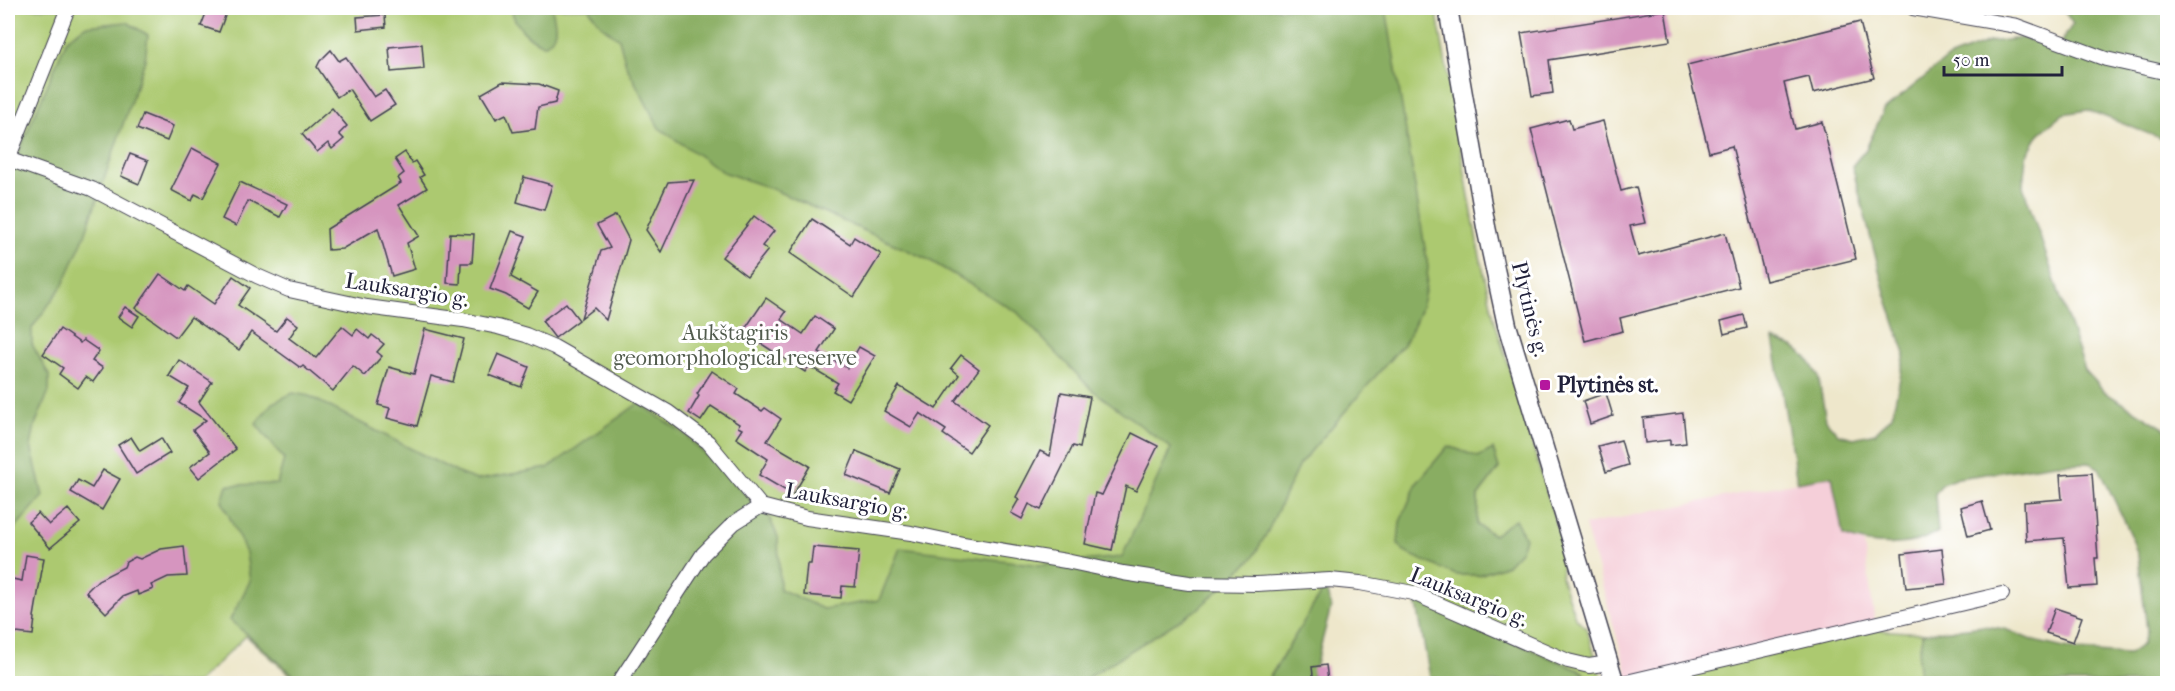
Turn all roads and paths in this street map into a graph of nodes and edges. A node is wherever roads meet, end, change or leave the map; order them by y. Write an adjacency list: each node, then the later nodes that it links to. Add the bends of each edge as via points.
1 (68, 8): 5 (street, Lauksargio g.)
2 (1449, 8): 8 (main road, Plytinės g., via 1486,227 1507,325)
3 (1913, 8): 4 (street, via 2017,26 2106,59)
4 (2168, 73)
5 (8, 159): 6 (street, Lauksargio g., via 92,189 289,290 367,307 498,327 554,347 668,412 708,442)
6 (761, 506): 8 (street, Lauksargio g., via 807,518 1189,583 1330,580 1370,585 1413,593 1568,661 1589,666); 9 (street, via 734,524 704,554)
7 (2002, 594): 10 (street)
8 (1609, 663): 10 (main road, Plytinės g.)
9 (618, 684)
10 (1616, 684)

